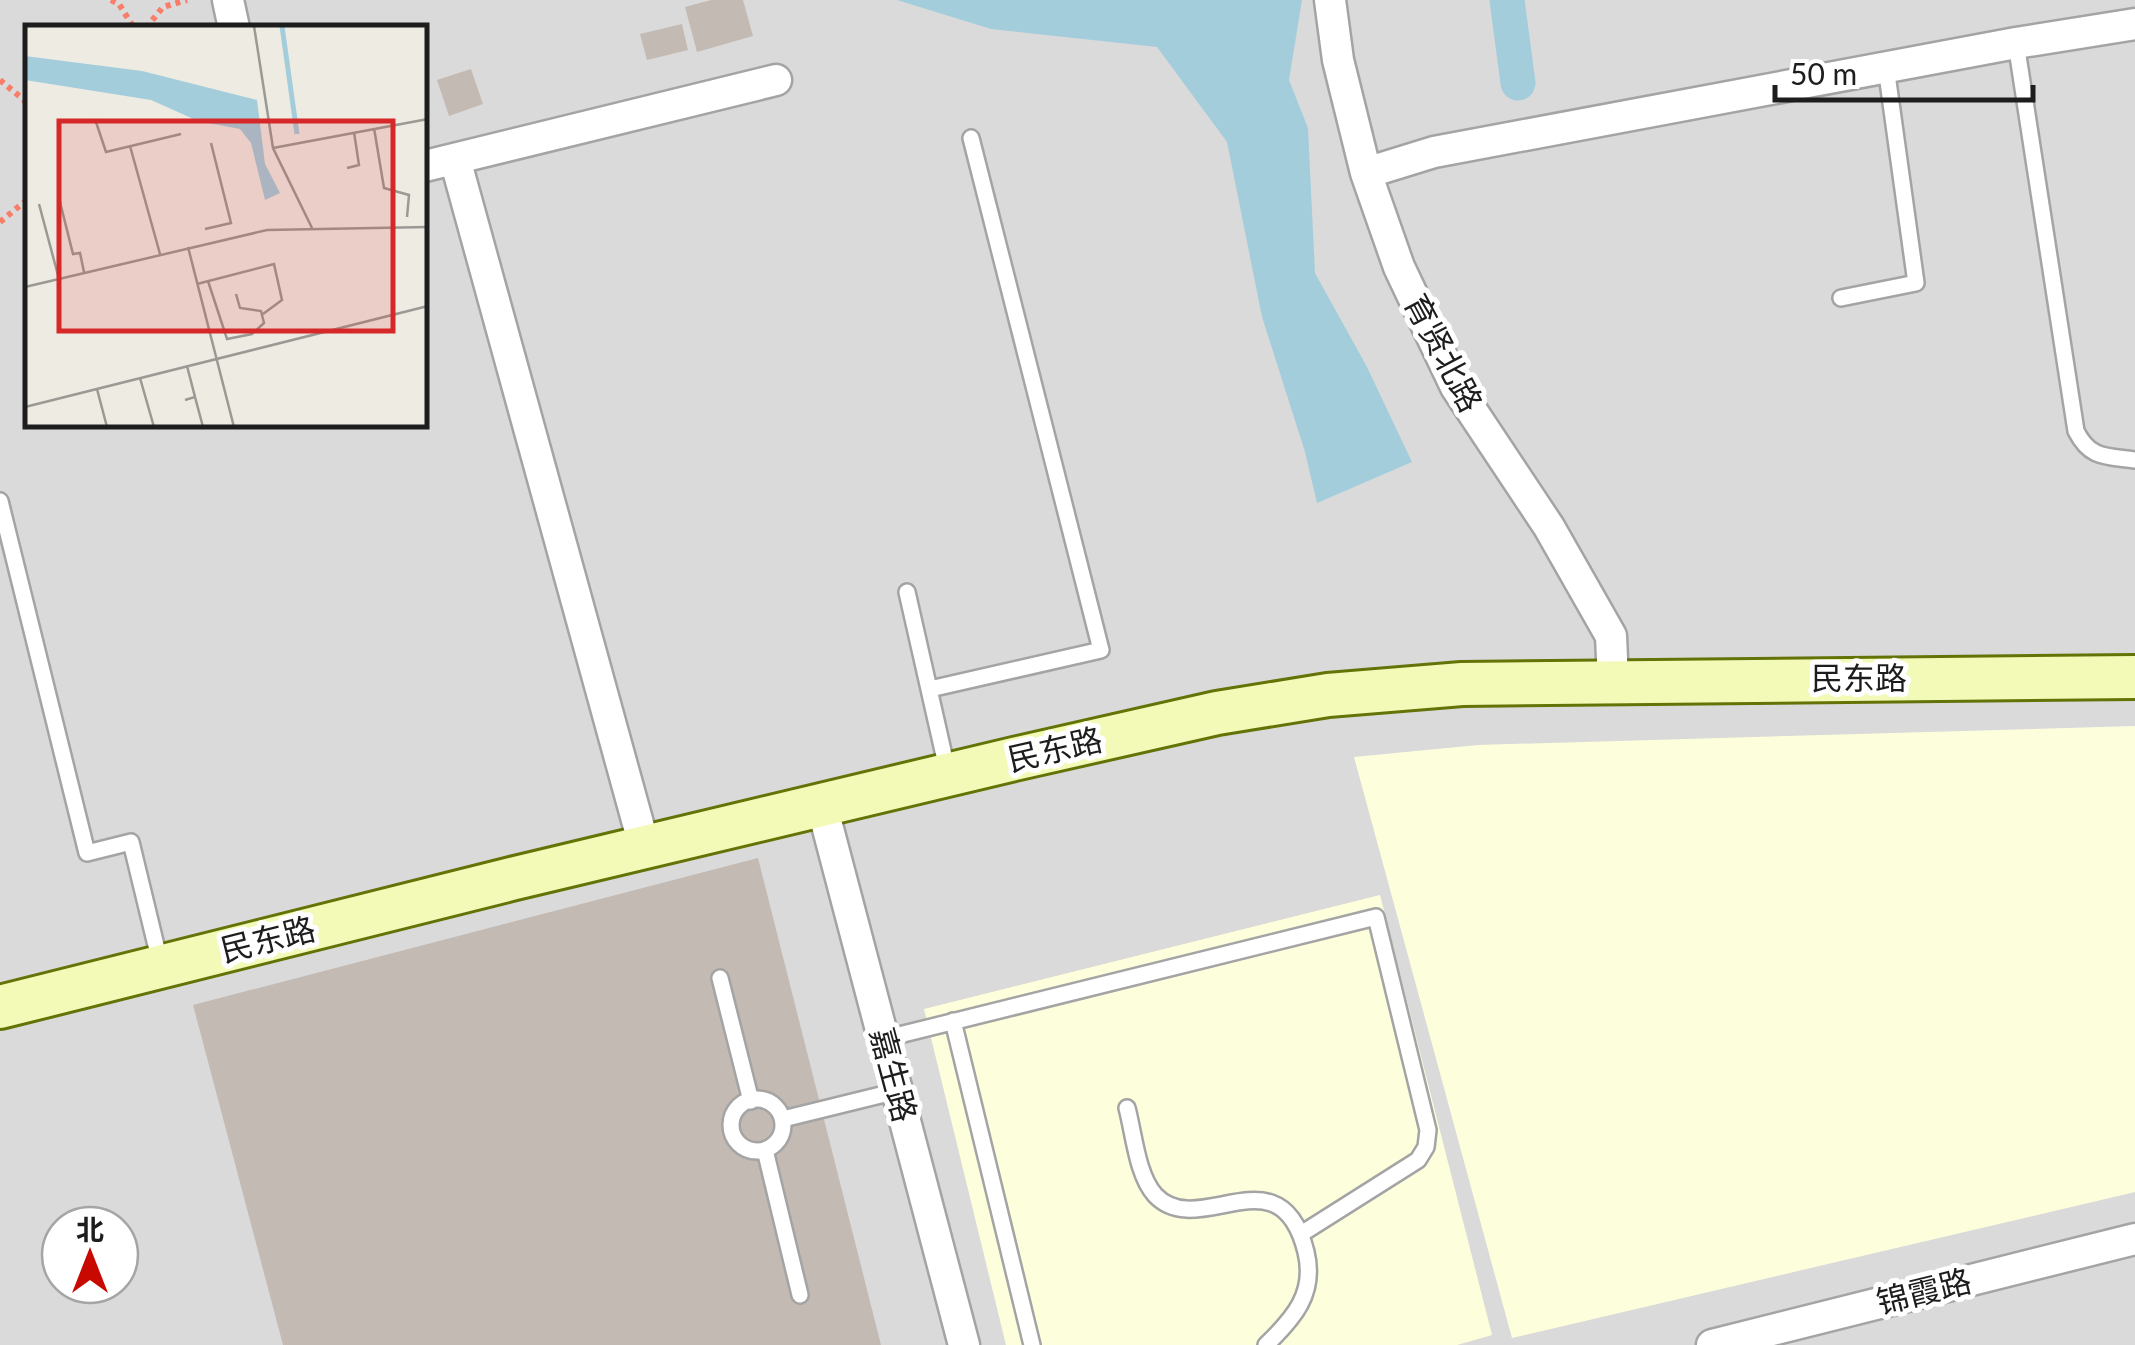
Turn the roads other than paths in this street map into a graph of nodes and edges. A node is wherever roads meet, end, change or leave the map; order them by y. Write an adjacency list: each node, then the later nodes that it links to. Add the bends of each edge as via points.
1 (228, 0): 4 (street)
2 (1330, 0): 10 (street, 育贤北路)
3 (2135, 24): 5 (street)
4 (233, 25)
5 (2016, 43): 6 (street); 12 (lane, via 2076,431 2084,447 2100,455)
6 (1886, 67): 10 (street, via 1434,152); 11 (lane, via 1916,284)
7 (776, 80): 9 (street)
8 (971, 138): 17 (lane, via 1101,650)
9 (440, 163): 20 (street)
10 (1366, 173): 16 (street, 育贤北路, via 1399,268 1456,387 1549,527 1610,636)
11 (1841, 298)
12 (2135, 460)
13 (0, 501): 21 (lane, via 86,853 131,842)
14 (907, 592): 17 (lane)
15 (2135, 677): 16 (street, 民东路)
16 (1614, 681): 18 (street, 民东路, via 1328,695)
17 (930, 690): 18 (lane)
18 (948, 774): 19 (street, 民东路)
19 (822, 806): 20 (street, 民东路); 25 (street, 嘉生路)
20 (645, 849): 21 (street, 民东路)
21 (160, 966): 23 (street, 民东路)
22 (720, 978): 27 (lane)
23 (0, 1006)
24 (954, 1021): 25 (lane); 31 (lane, via 1376,917 1428,1130 1426,1147 1418,1160); 35 (lane)
25 (883, 1039): 26 (street, 嘉生路)
26 (897, 1091): 29 (lane); 34 (street, 嘉生路)
27 (751, 1100): 29 (lane, via 770,1103); 30 (lane, via 735,1110 731,1128 739,1144)
28 (1127, 1108): 31 (lane, via 1156,1196 1177,1210 1248,1198 1270,1203 1292,1216)
29 (783, 1120): 30 (lane, via 778,1140)
30 (765, 1150): 33 (lane)
31 (1301, 1234): 36 (lane, via 1307,1291 1296,1316)
32 (2135, 1239): 37 (street, 锦霞路)
33 (800, 1295)
34 (964, 1345)
35 (1032, 1345)
36 (1266, 1345)
37 (1712, 1345)

